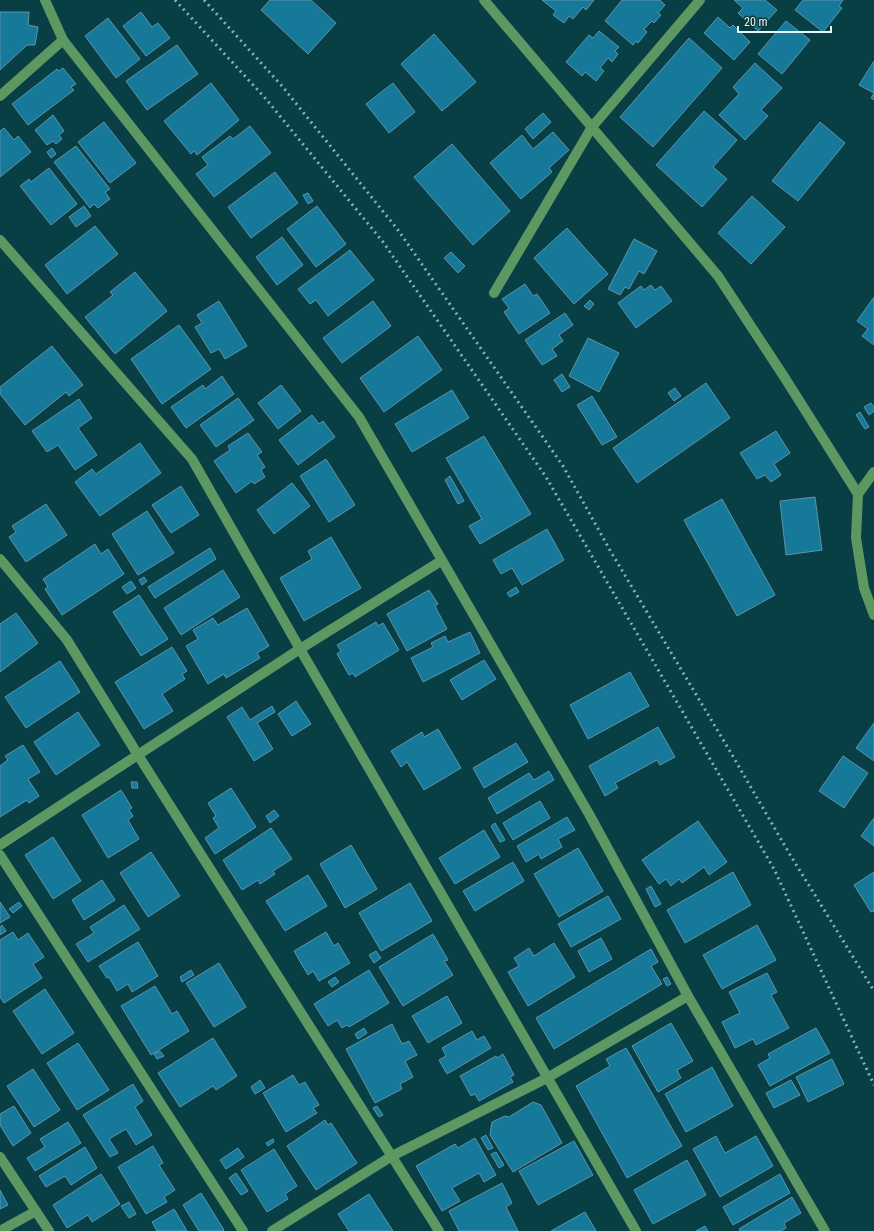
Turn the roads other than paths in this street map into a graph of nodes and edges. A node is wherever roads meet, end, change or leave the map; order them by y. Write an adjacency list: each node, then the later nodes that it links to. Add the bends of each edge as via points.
1 (45, 0): 4 (street)
2 (484, 0): 6 (street)
3 (700, 0): 6 (street)
4 (63, 40): 5 (street); 12 (street, via 359,417)
5 (0, 96)
6 (592, 127): 8 (street); 10 (street, via 718,276)
7 (0, 240): 14 (street, via 192,459)
8 (494, 293)
9 (874, 472): 10 (street)
10 (858, 494): 13 (street, via 856,538 864,588)
11 (0, 559): 15 (street, via 67,640)
12 (441, 561): 14 (street); 18 (street, via 589,814)
13 (874, 615)
14 (300, 649): 15 (street); 19 (street)
15 (138, 755): 16 (street); 20 (street)
16 (0, 845)
17 (0, 855): 25 (street)
18 (688, 996): 19 (street); 29 (street)
19 (547, 1078): 20 (street); 28 (street)
20 (392, 1156): 26 (street); 27 (street)
21 (0, 1157): 22 (street)
22 (36, 1211): 23 (street); 24 (street)
23 (0, 1231)
24 (49, 1231)
25 (243, 1231)
26 (272, 1231)
27 (439, 1231)
28 (636, 1231)
29 (825, 1231)

